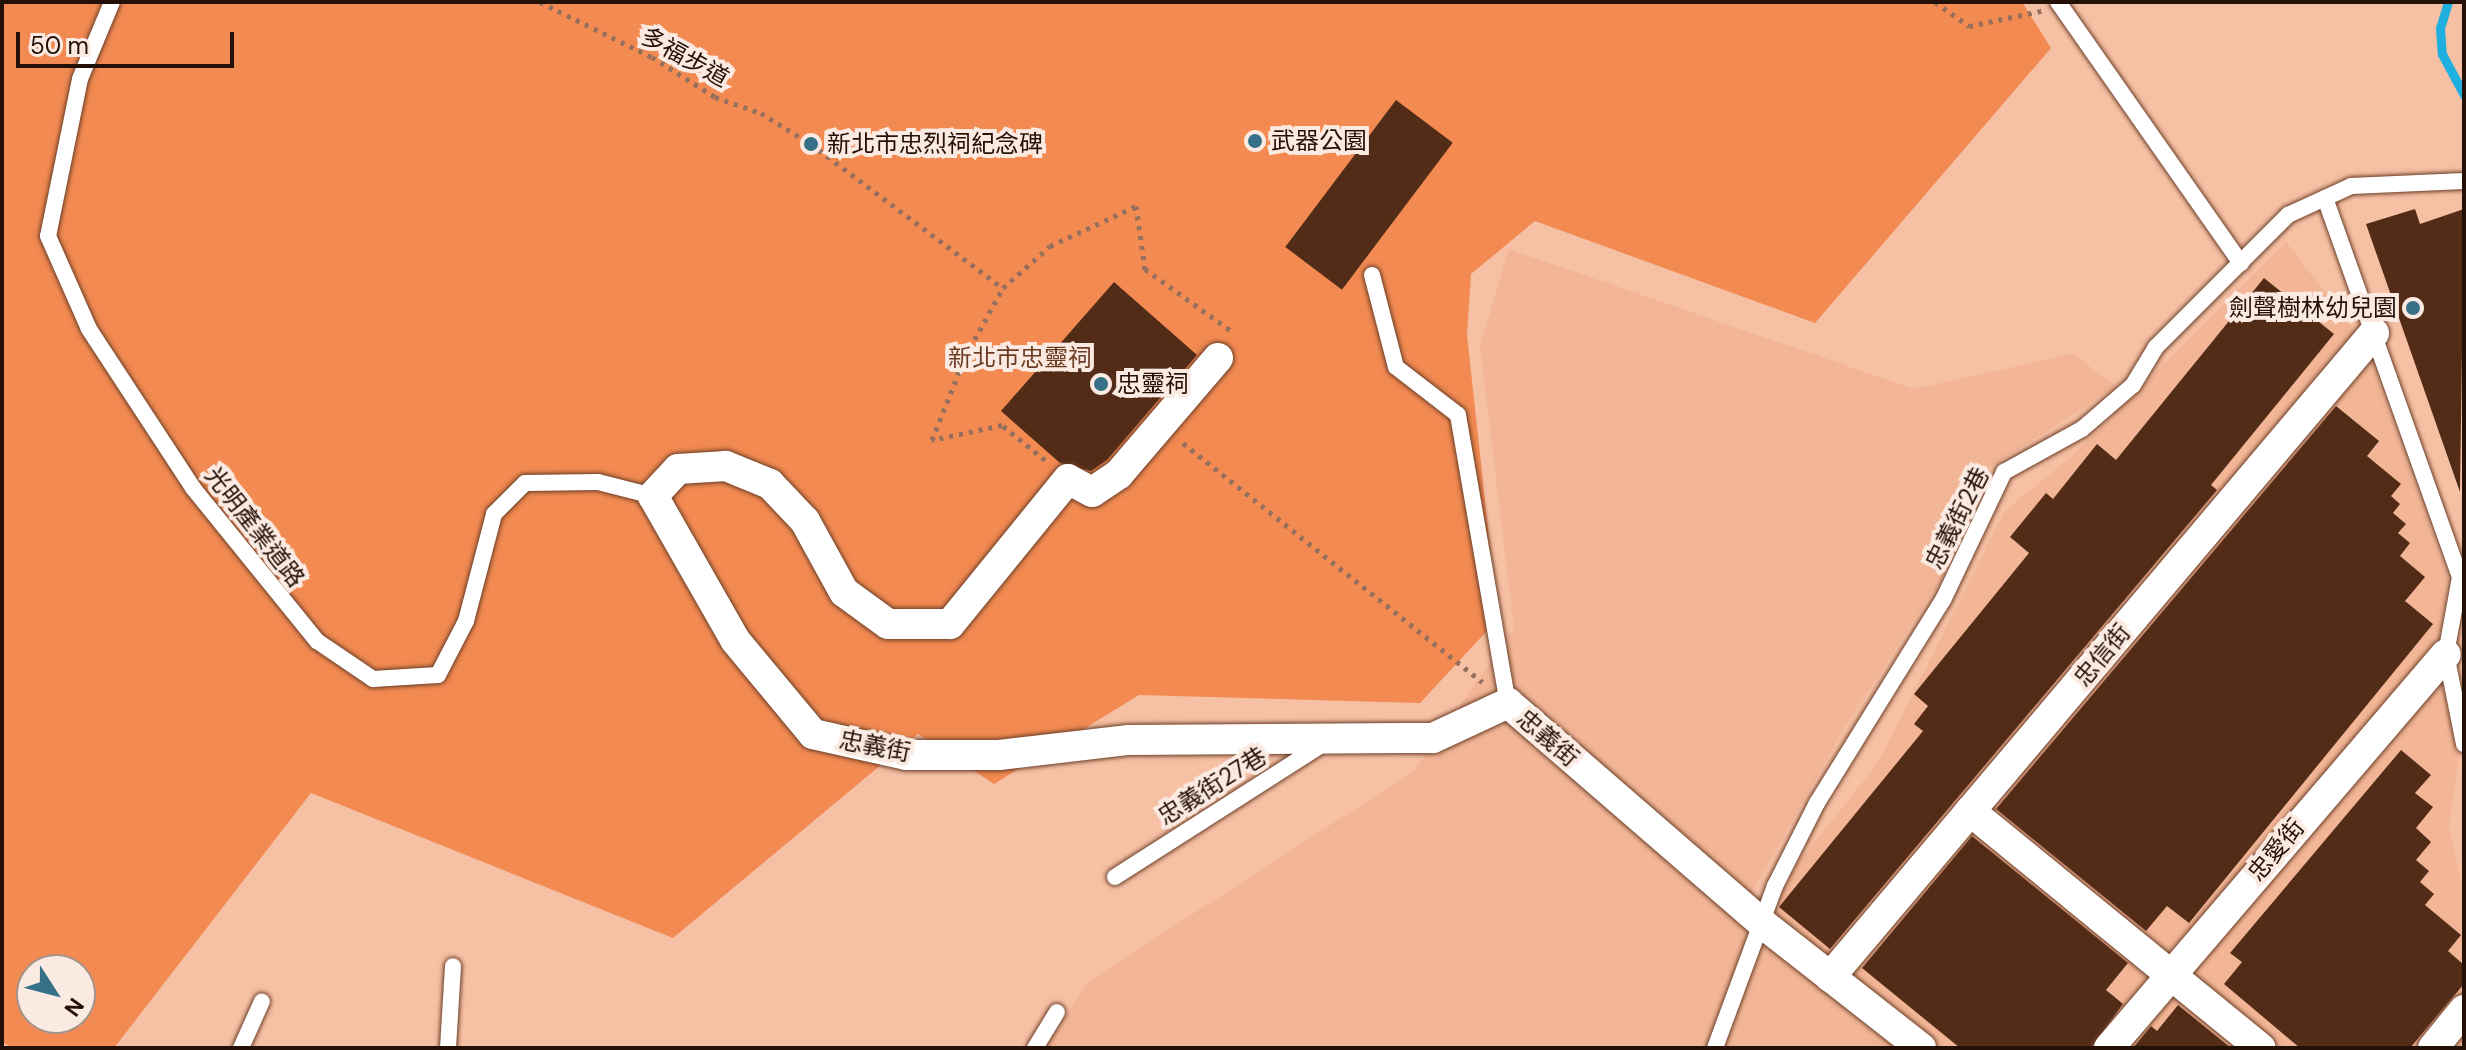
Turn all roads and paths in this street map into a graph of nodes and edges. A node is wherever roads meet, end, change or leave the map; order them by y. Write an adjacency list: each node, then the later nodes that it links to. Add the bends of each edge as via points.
1 (112, 2): 14 (lane, 光明產業道路, via 80,79 48,236 89,329 193,488 317,641 373,679 438,675 466,621 494,514 525,483 598,482)
2 (540, 2): 9 (path, 多福步道, via 652,57 715,97 761,113 811,144)
3 (1935, 2): 4 (path, via 1969,26)
4 (2060, 5): 7 (lane)
5 (2464, 181): 6 (lane, 忠義街2巷, via 2351,186)
6 (2325, 198): 7 (lane, 忠義街2巷, via 2288,215); 10 (lane)
7 (2241, 263): 22 (lane, 忠義街2巷, via 2156,347 2133,385 2082,429 2004,472 1914,652 1817,803 1775,886)
8 (1372, 275): 17 (lane, via 1396,367 1458,415)
9 (1003, 288): 11 (path, via 1050,246 1136,206 1145,269 1236,335); 13 (path, via 965,357 932,440 1002,425)
10 (2374, 333): 15 (lane); 20 (street, 忠信街)
11 (1218, 358): 12 (street)
12 (1161, 425): 13 (street, via 1119,474 1092,492); 17 (path)
13 (1068, 479): 14 (street, via 950,624 888,624 844,592 805,521 770,484 726,466 678,469)
14 (653, 496): 18 (street, 忠義街, via 735,640 813,734 906,755 999,755 1129,740)
15 (2462, 576): 16 (lane)
16 (2455, 657): 19 (lane); 24 (street, 忠愛街)
17 (1508, 703): 18 (street, 忠義街, via 1433,738); 22 (street, 忠義街)
18 (1336, 736): 21 (lane, 忠義街27巷)
19 (2464, 744)
20 (1970, 811): 24 (street); 25 (street, 忠信街)
21 (1115, 877)
22 (1763, 924): 25 (street, 忠義街); 32 (lane, 忠義街2巷)
23 (453, 966): 30 (lane)
24 (2171, 975): 34 (street, 忠愛街); 35 (street)
25 (1830, 977): 33 (street, 忠義街)
26 (262, 1001): 29 (lane)
27 (2464, 1010): 36 (street)
28 (1057, 1012): 31 (lane)
29 (241, 1048)
30 (448, 1048)
31 (1035, 1048)
32 (1715, 1048)
33 (1921, 1048)
34 (2109, 1048)
35 (2261, 1048)
36 (2433, 1048)

